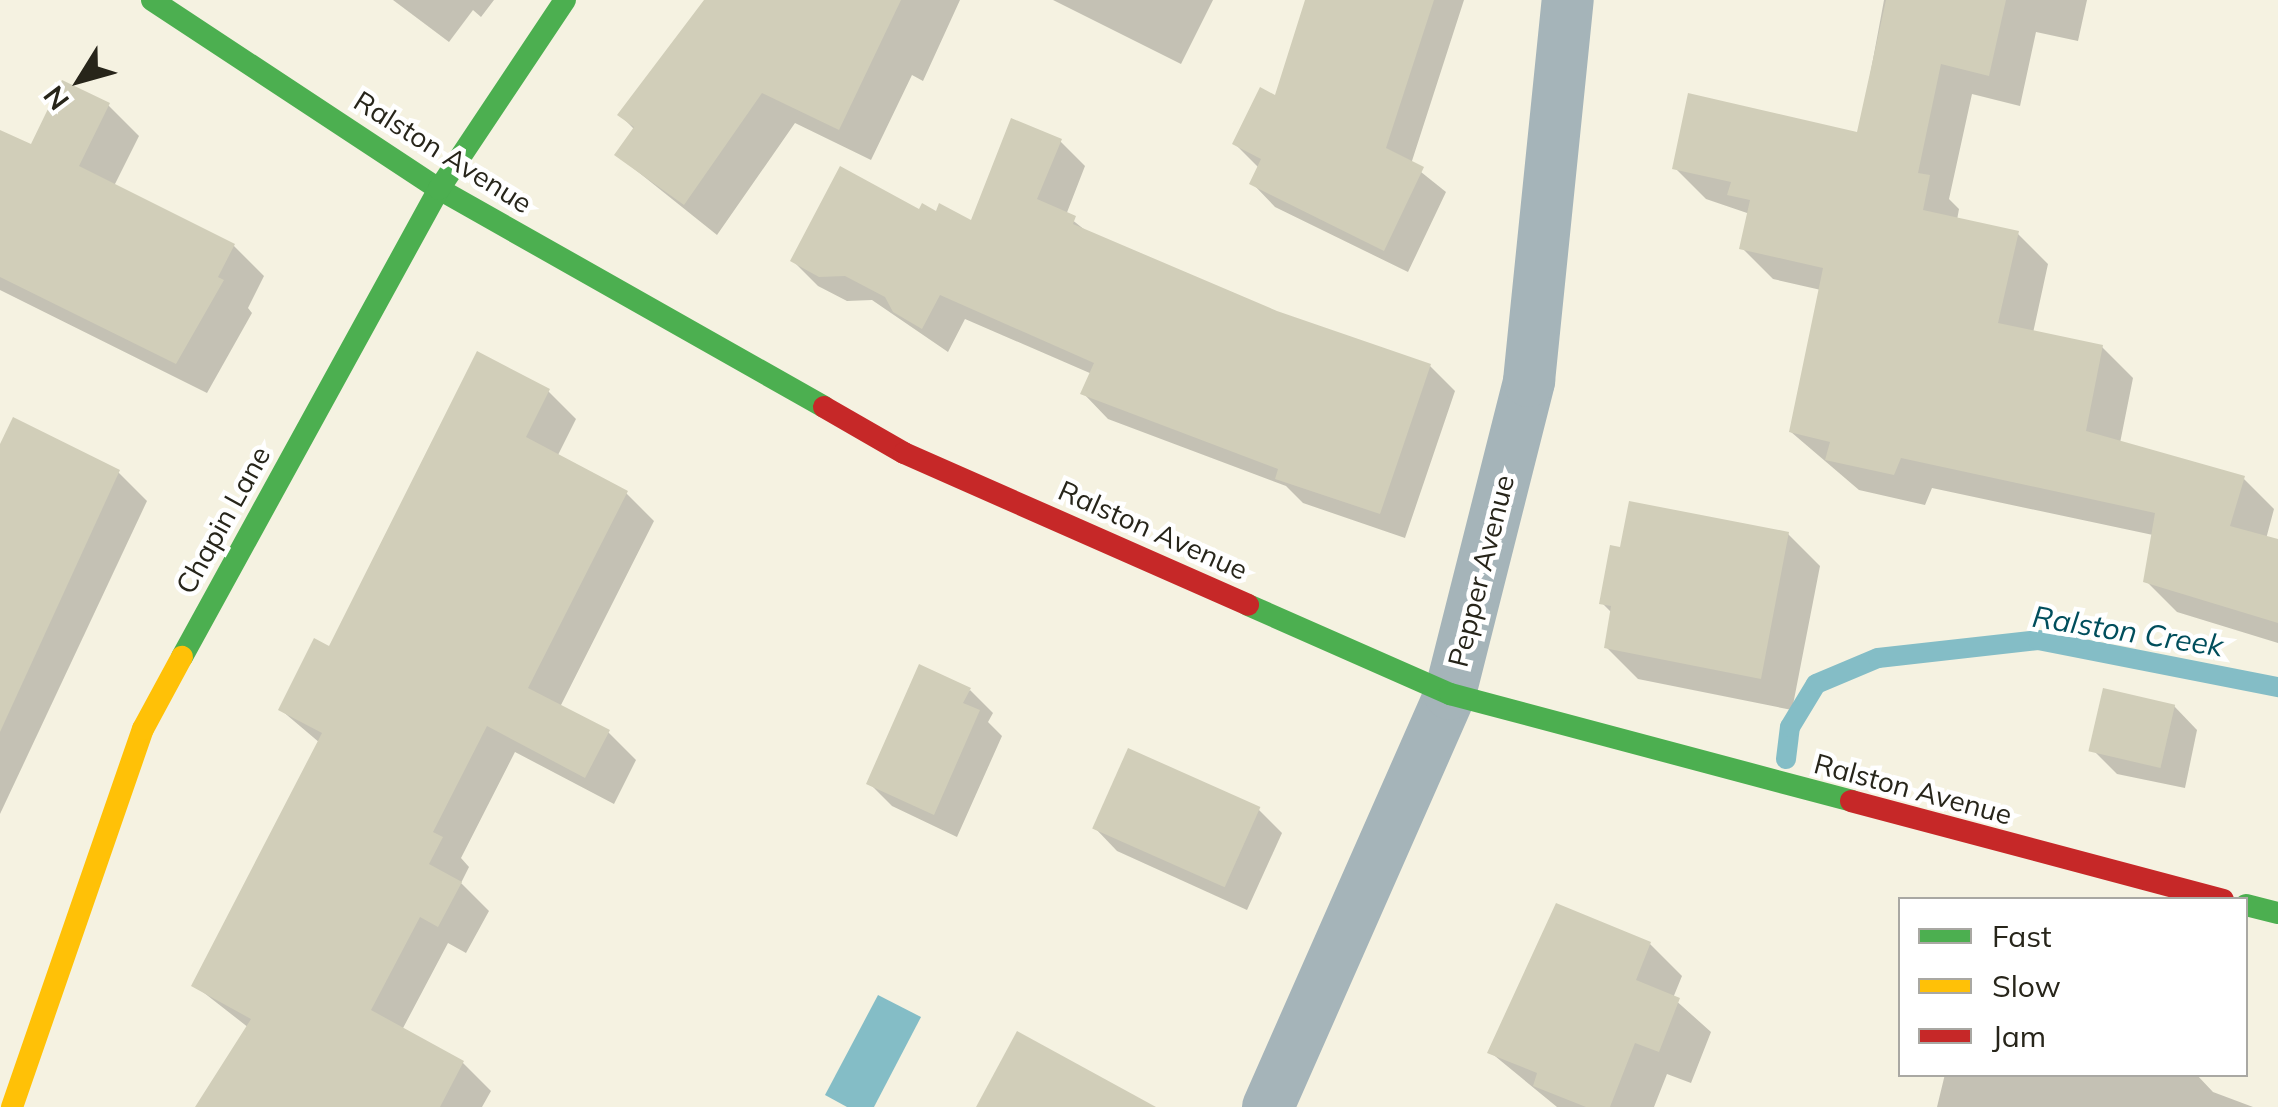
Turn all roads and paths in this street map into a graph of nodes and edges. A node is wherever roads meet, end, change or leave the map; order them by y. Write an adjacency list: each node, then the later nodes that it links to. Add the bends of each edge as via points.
1 (152, 0): 4 (street, Ralston Avenue)
2 (565, 0): 4 (street, Chapin Lane)
3 (1568, 0): 5 (street, Pepper Avenue, via 1529,380)
4 (438, 189): 5 (street, Ralston Avenue, via 904,453); 9 (street, Chapin Lane, via 142,730)
5 (1450, 694): 6 (street, Ralston Avenue); 10 (street, Pepper Avenue)
6 (2212, 897)
7 (2248, 906): 8 (street)
8 (2278, 914)
9 (12, 1107)
10 (1268, 1107)

